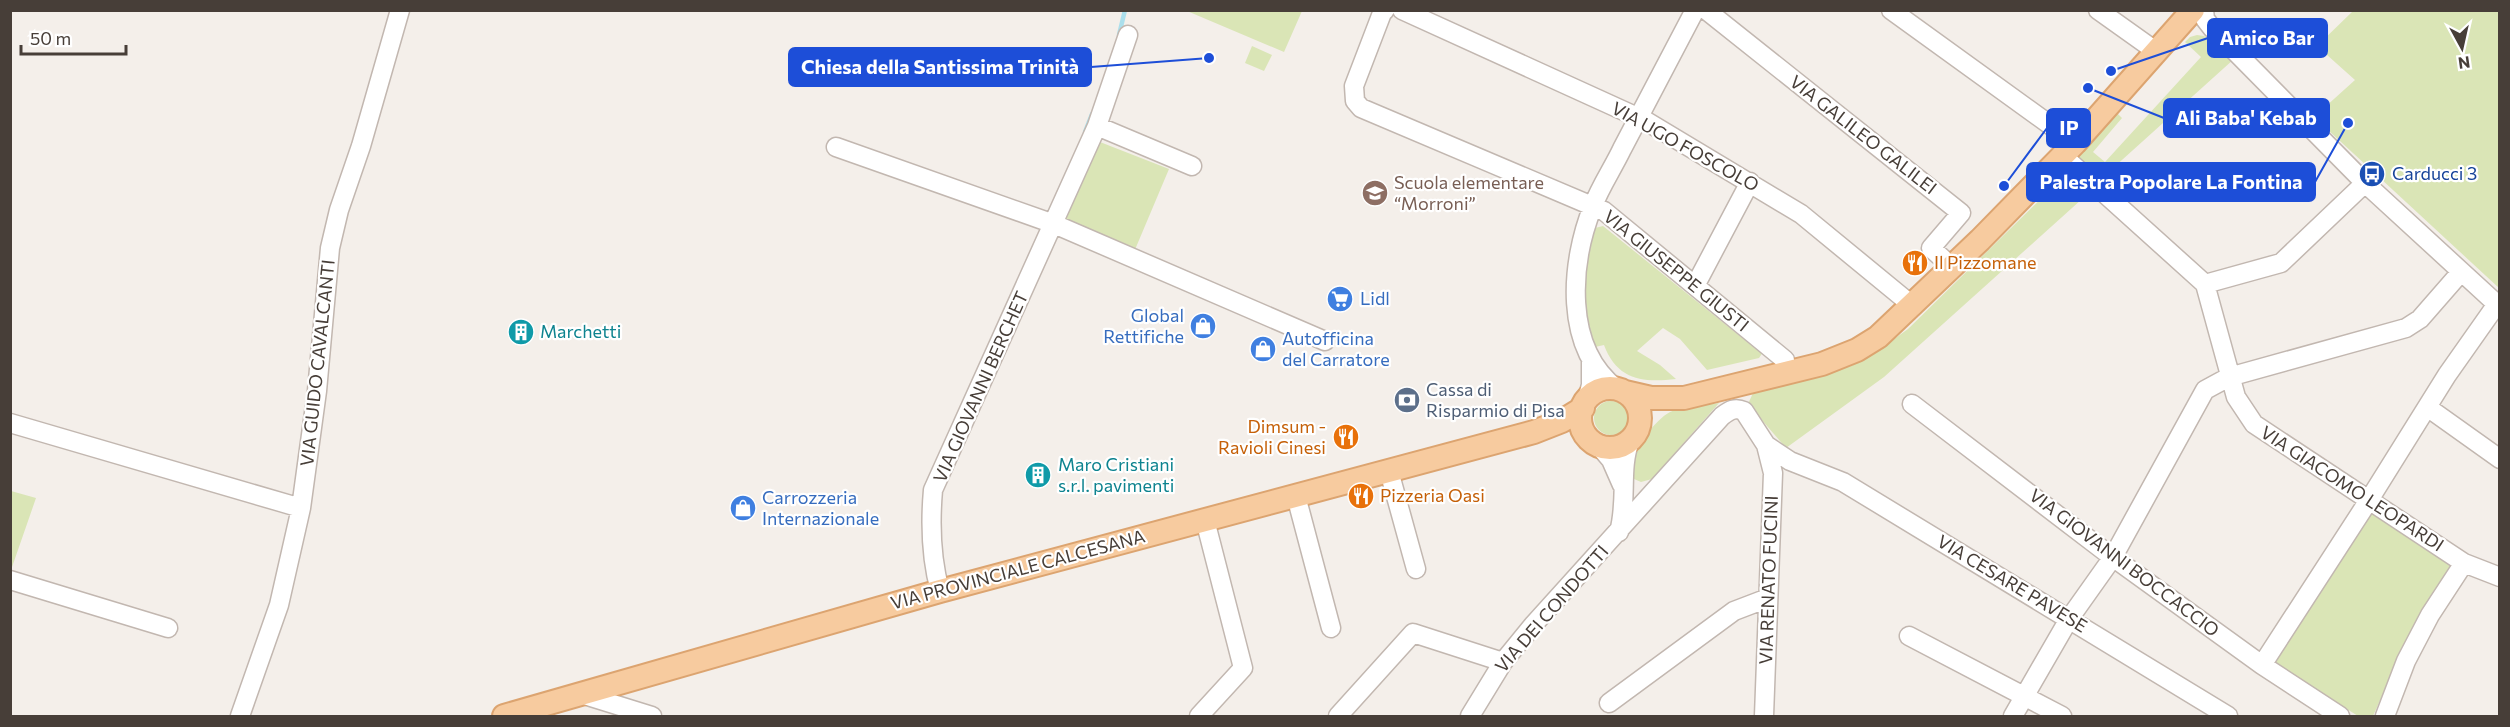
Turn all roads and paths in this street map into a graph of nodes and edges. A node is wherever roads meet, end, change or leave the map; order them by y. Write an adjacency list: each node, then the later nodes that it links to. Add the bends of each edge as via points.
1 (400, 10): 49 (street, VIA GUIDO CAVALCANTI, via 330,248)
2 (1385, 10): 19 (street, VIA GIUSEPPE GIUSTI, via 1354,86 1357,105)
3 (1402, 10): 12 (street, VIA UGO FOSCOLO)
4 (1695, 10): 12 (street)
5 (1706, 10): 21 (street, VIA GALILEO GALILEI, via 1961,213 1931,248)
6 (1891, 10): 15 (street)
7 (2098, 10): 11 (street)
8 (2193, 10): 11 (main road)
9 (2204, 10): 18 (street, via 2212,28)
10 (1128, 35): 13 (street, VIA GIOVANNI BERCHET)
11 (2157, 52): 15 (main road)
12 (1638, 117): 17 (street, VIA UGO FOSCOLO); 19 (street)
13 (1097, 126): 16 (street); 20 (street, VIA GIOVANNI BERCHET)
14 (836, 147): 20 (street)
15 (2069, 149): 21 (main road); 23 (street)
16 (1192, 166)
17 (1750, 182): 24 (street); 25 (street, VIA UGO FOSCOLO, via 1801,214)
18 (2365, 183): 22 (street); 23 (street, via 2281,263)
19 (1593, 206): 24 (street, VIA GIUSEPPE GIUSTI); 28 (street, via 1581,247 1576,292)
20 (1054, 224): 27 (street); 57 (street, VIA GIOVANNI BERCHET, via 933,490 933,559)
21 (1952, 267): 25 (main road)
22 (2461, 272): 26 (street); 30 (street, via 2420,319 2406,328)
23 (2205, 284): 30 (street, VIA GIACOMO LEOPARDI)
24 (1695, 286): 29 (street, VIA GIUSEPPE GIUSTI)
25 (1913, 306): 32 (main road, via 1878,337 1838,359)
26 (2498, 306): 35 (street)
27 (1326, 341)
28 (1591, 360): 31 (street, via 1606,381); 33 (street, via 1591,385)
29 (1785, 360)
30 (2229, 377): 48 (street, VIA GIACOMO LEOPARDI, via 2236,397 2254,424); 52 (street, via 2205,390)
31 (1621, 391): 32 (main road, via 1651,398); 33 (main road, via 1600,390); 38 (main road, via 1636,402 1639,410)
32 (1684, 398): 38 (main road, via 1655,412)
33 (1585, 404): 37 (main road, VIA PROVINCIALE CALCESANA, via 1562,421); 39 (main road, via 1581,422)
34 (1912, 404): 52 (street, VIA GIOVANNI BOCCACCIO)
35 (2427, 406): 41 (street); 48 (street)
36 (10, 423): 49 (street)
37 (1534, 432): 39 (main road, VIA PROVINCIALE CALCESANA, via 1569,429); 43 (main road, VIA PROVINCIALE CALCESANA)
38 (1635, 433): 39 (main road, via 1615,448); 45 (street, VIA DEI CONDOTTI, via 1625,460)
39 (1592, 440): 45 (street, via 1611,460)
40 (1766, 445): 42 (street, VIA CESARE PAVESE); 44 (street, VIA RENATO FUCINI); 46 (street, VIA DEI CONDOTTI, via 1738,409 1728,411)
41 (2499, 459)
42 (1790, 461): 44 (street); 59 (street, VIA CESARE PAVESE, via 1843,482)
43 (1389, 471): 47 (main road, VIA PROVINCIALE CALCESANA); 54 (street)
44 (1773, 473): 58 (street, VIA RENATO FUCINI)
45 (1625, 494): 46 (street); 51 (street, VIA DEI CONDOTTI)
46 (1654, 494): 51 (street, VIA DEI CONDOTTI)
47 (1296, 496): 50 (main road, VIA PROVINCIALE CALCESANA); 61 (street)
48 (2369, 500): 53 (street, VIA GIACOMO LEOPARDI); 64 (street)
49 (301, 508): 68 (street, VIA GUIDO CAVALCANTI, via 279,605)
50 (1205, 520): 57 (main road, VIA PROVINCIALE CALCESANA); 71 (street, via 1243,668)
51 (1618, 534): 63 (street, VIA DEI CONDOTTI)
52 (2113, 557): 59 (street); 64 (street, VIA GIOVANNI BOCCACCIO)
53 (2464, 563): 55 (street, VIA GIACOMO LEOPARDI); 79 (street, via 2406,661)
54 (1416, 568)
55 (2499, 578)
56 (10, 580): 60 (street)
57 (940, 591): 65 (main road, VIA PROVINCIALE CALCESANA)
58 (1768, 597): 67 (street, via 1734,611); 74 (street, VIA RENATO FUCINI)
59 (2069, 619): 66 (street); 77 (street, VIA CESARE PAVESE)
60 (168, 628)
61 (1331, 628)
62 (1909, 636): 66 (street)
63 (1503, 662): 72 (street, via 1413,633); 73 (street, VIA DEI CONDOTTI)
64 (2262, 665): 78 (street, VIA GIOVANNI BOCCACCIO)
65 (581, 694): 69 (main road, VIA PROVINCIALE CALCESANA); 70 (street)
66 (2024, 697): 75 (street); 76 (street)
67 (1610, 703)
68 (240, 717)
69 (504, 717)
70 (652, 717)
71 (1199, 717)
72 (1338, 717)
73 (1470, 717)
74 (1764, 717)
75 (2013, 717)
76 (2062, 717)
77 (2228, 717)
78 (2340, 717)
79 (2385, 717)

